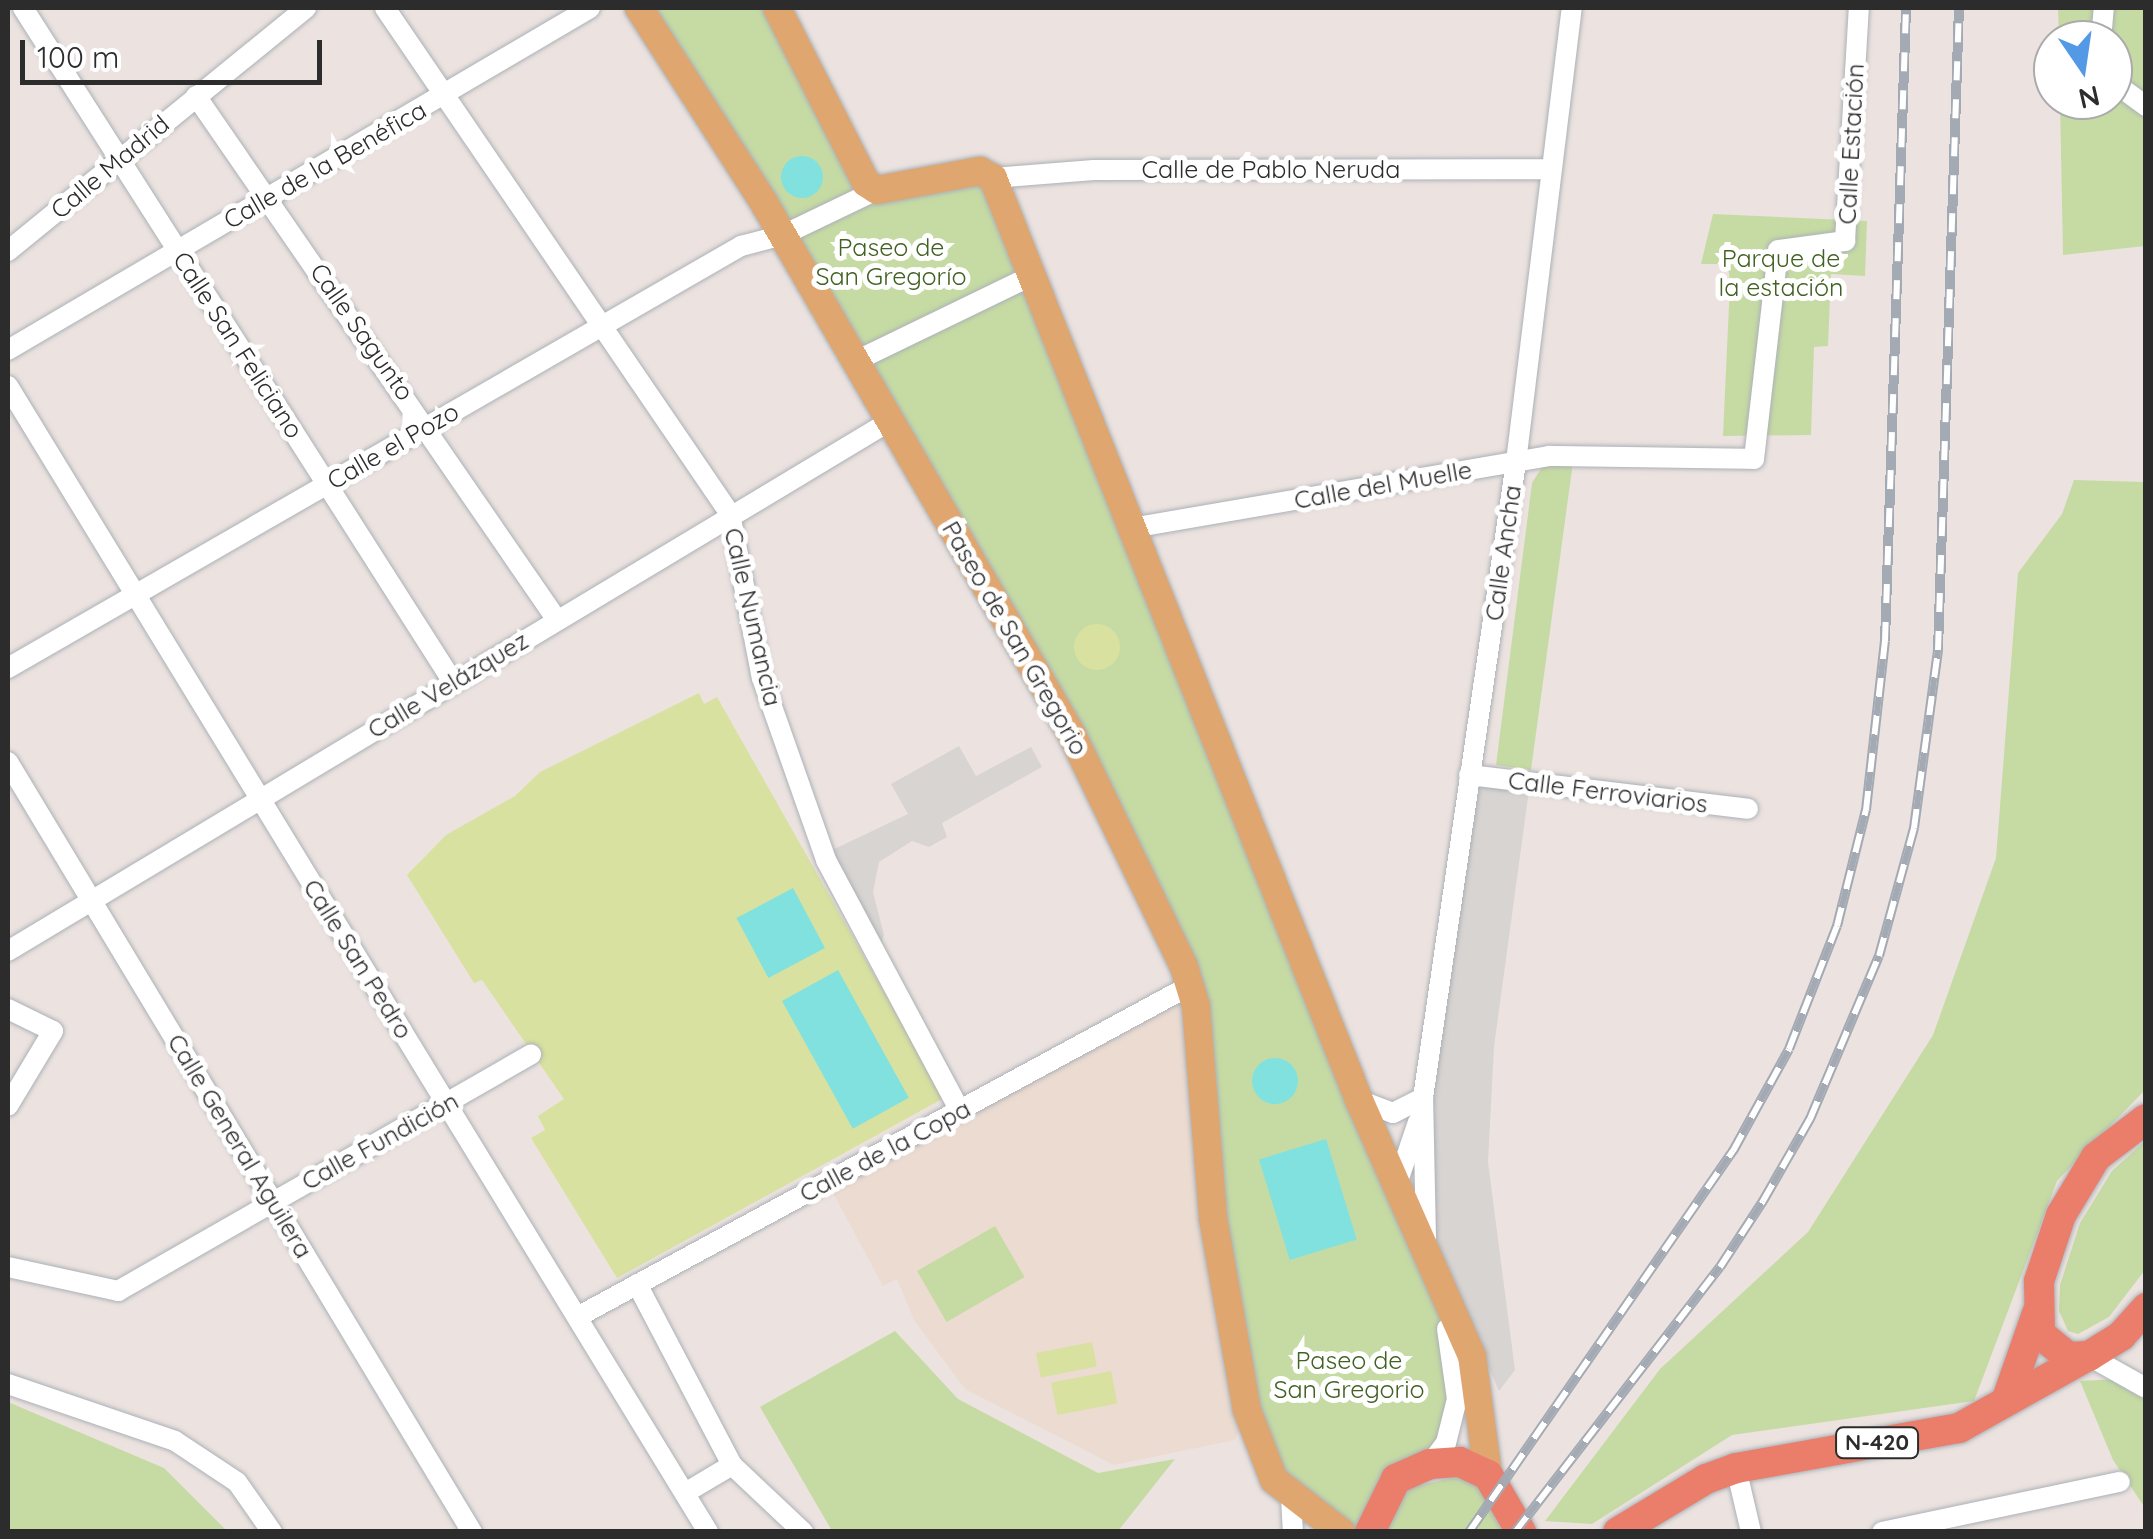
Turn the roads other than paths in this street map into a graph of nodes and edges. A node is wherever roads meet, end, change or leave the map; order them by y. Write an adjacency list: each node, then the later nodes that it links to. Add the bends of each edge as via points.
1 (23, 8): 11 (street, Calle San Feliciano)
2 (306, 8): 9 (street, Calle Madrid)
3 (385, 8): 10 (street, Calle Numancia)
4 (590, 8): 10 (street, Calle de la Benéfica)
5 (640, 8): 16 (main road, Paseo de San Gregorio)
6 (776, 8): 14 (main road)
7 (1572, 8): 12 (street, Calle Ancha)
8 (1858, 8): 26 (street, Calle Estación, via 1845,240 1778,250)
9 (196, 96): 11 (street, Calle Madrid); 15 (street, Calle Sagunto)
10 (446, 96): 15 (street, Calle de la Benéfica); 20 (street, Calle Numancia)
11 (120, 162): 17 (street, Calle Madrid); 18 (street, Calle San Feliciano)
12 (1549, 169): 13 (street, Calle de Pablo Neruda, via 1094,170); 27 (street, Calle Ancha)
13 (993, 178): 14 (main road, via 980,170); 19 (main road)
14 (864, 187): 16 (street)
15 (267, 198): 18 (street, Calle de la Benéfica); 25 (street, Calle Sagunto)
16 (786, 233): 20 (street, Calle el Pozo, via 741,246); 22 (main road, Paseo de San Gregorio)
17 (8, 251)
18 (178, 251): 21 (street, Calle de la Benéfica); 28 (street, Calle San Feliciano)
19 (1030, 276): 22 (street); 30 (main road)
20 (600, 329): 25 (street, Calle el Pozo); 29 (street, Calle Numancia)
21 (8, 350)
22 (856, 361): 24 (main road, Paseo de San Gregorio)
23 (8, 386): 31 (street, Calle San Pedro)
24 (890, 421): 29 (street, Calle Velázquez); 41 (main road, Paseo de San Gregorio, via 1072,735)
25 (428, 426): 28 (street, Calle el Pozo); 32 (street, Calle Sagunto)
26 (1754, 460): 27 (street, Calle del Muelle, via 1574,455)
27 (1516, 462): 30 (street, Calle del Muelle); 36 (street, Calle Ancha)
28 (327, 484): 31 (street, Calle el Pozo); 34 (street, Calle San Feliciano)
29 (730, 514): 32 (street, Calle Velázquez); 48 (street, Calle Numancia, via 762,678 826,860)
30 (1132, 528): 44 (main road)
31 (134, 595): 33 (street, Calle el Pozo); 37 (street, Calle San Pedro)
32 (557, 620): 34 (street, Calle Velázquez)
33 (8, 668)
34 (453, 682): 37 (street, Calle Velázquez)
35 (8, 762): 39 (street, Calle General Aguilera)
36 (1469, 775): 38 (street, Calle Ferroviarios); 46 (street, Calle Ancha)
37 (258, 798): 39 (street, Calle Velázquez); 45 (street, Calle San Pedro)
38 (1748, 809)
39 (90, 900): 40 (street, Calle Velázquez); 51 (street, Calle General Aguilera)
40 (8, 951)
41 (1191, 985): 48 (street, Calle de la Copa); 68 (main road, Paseo de San Gregorio, via 1212,1218 1242,1392 1267,1468)
42 (8, 1008): 47 (street, via 53,1032)
43 (531, 1054): 45 (street, Calle Fundición)
44 (1359, 1100): 46 (street, via 1392,1112); 50 (main road)
45 (448, 1103): 51 (street, Calle Fundición); 57 (street, Calle San Pedro)
46 (1422, 1105): 50 (street, Calle Ancha); 52 (street, Calle Ancha)
47 (8, 1106)
48 (960, 1111): 54 (street, Calle de la Copa)
49 (2142, 1116): 56 (highway, via 2096,1157 2061,1215)
50 (1395, 1188): 52 (main road); 62 (street, via 1456,1355 1453,1421)
51 (274, 1201): 53 (street, Calle Fundición, via 118,1291); 71 (street, Calle General Aguilera)
52 (1426, 1260): 65 (main road, via 1478,1373)
53 (8, 1267)
54 (637, 1284): 57 (street, Calle de la Copa); 63 (street)
55 (2146, 1308): 58 (highway, via 2121,1336)
56 (2037, 1312): 58 (highway, via 2050,1348); 61 (highway)
57 (579, 1316): 67 (street, Calle San Pedro)
58 (2086, 1357): 60 (street); 61 (highway, N-420)
59 (8, 1384): 70 (street, via 174,1441 237,1482)
60 (2146, 1388)
61 (2008, 1396): 64 (highway, N-420, via 1958,1428)
62 (1430, 1464): 65 (highway, via 1460,1462); 76 (highway, via 1396,1479)
63 (732, 1465): 67 (street); 73 (street)
64 (1736, 1468): 69 (highway, N-420); 78 (street)
65 (1488, 1476): 77 (highway)
66 (2120, 1482): 79 (street)
67 (685, 1493): 72 (street, Calle San Pedro)
68 (1290, 1496): 74 (street); 75 (main road, Paseo de San Gregorio)
69 (1618, 1531)
70 (272, 1532)
71 (472, 1532)
72 (708, 1532)
73 (803, 1532)
74 (1293, 1532)
75 (1341, 1532)
76 (1370, 1532)
77 (1521, 1532)
78 (1751, 1532)
79 (1882, 1532)

